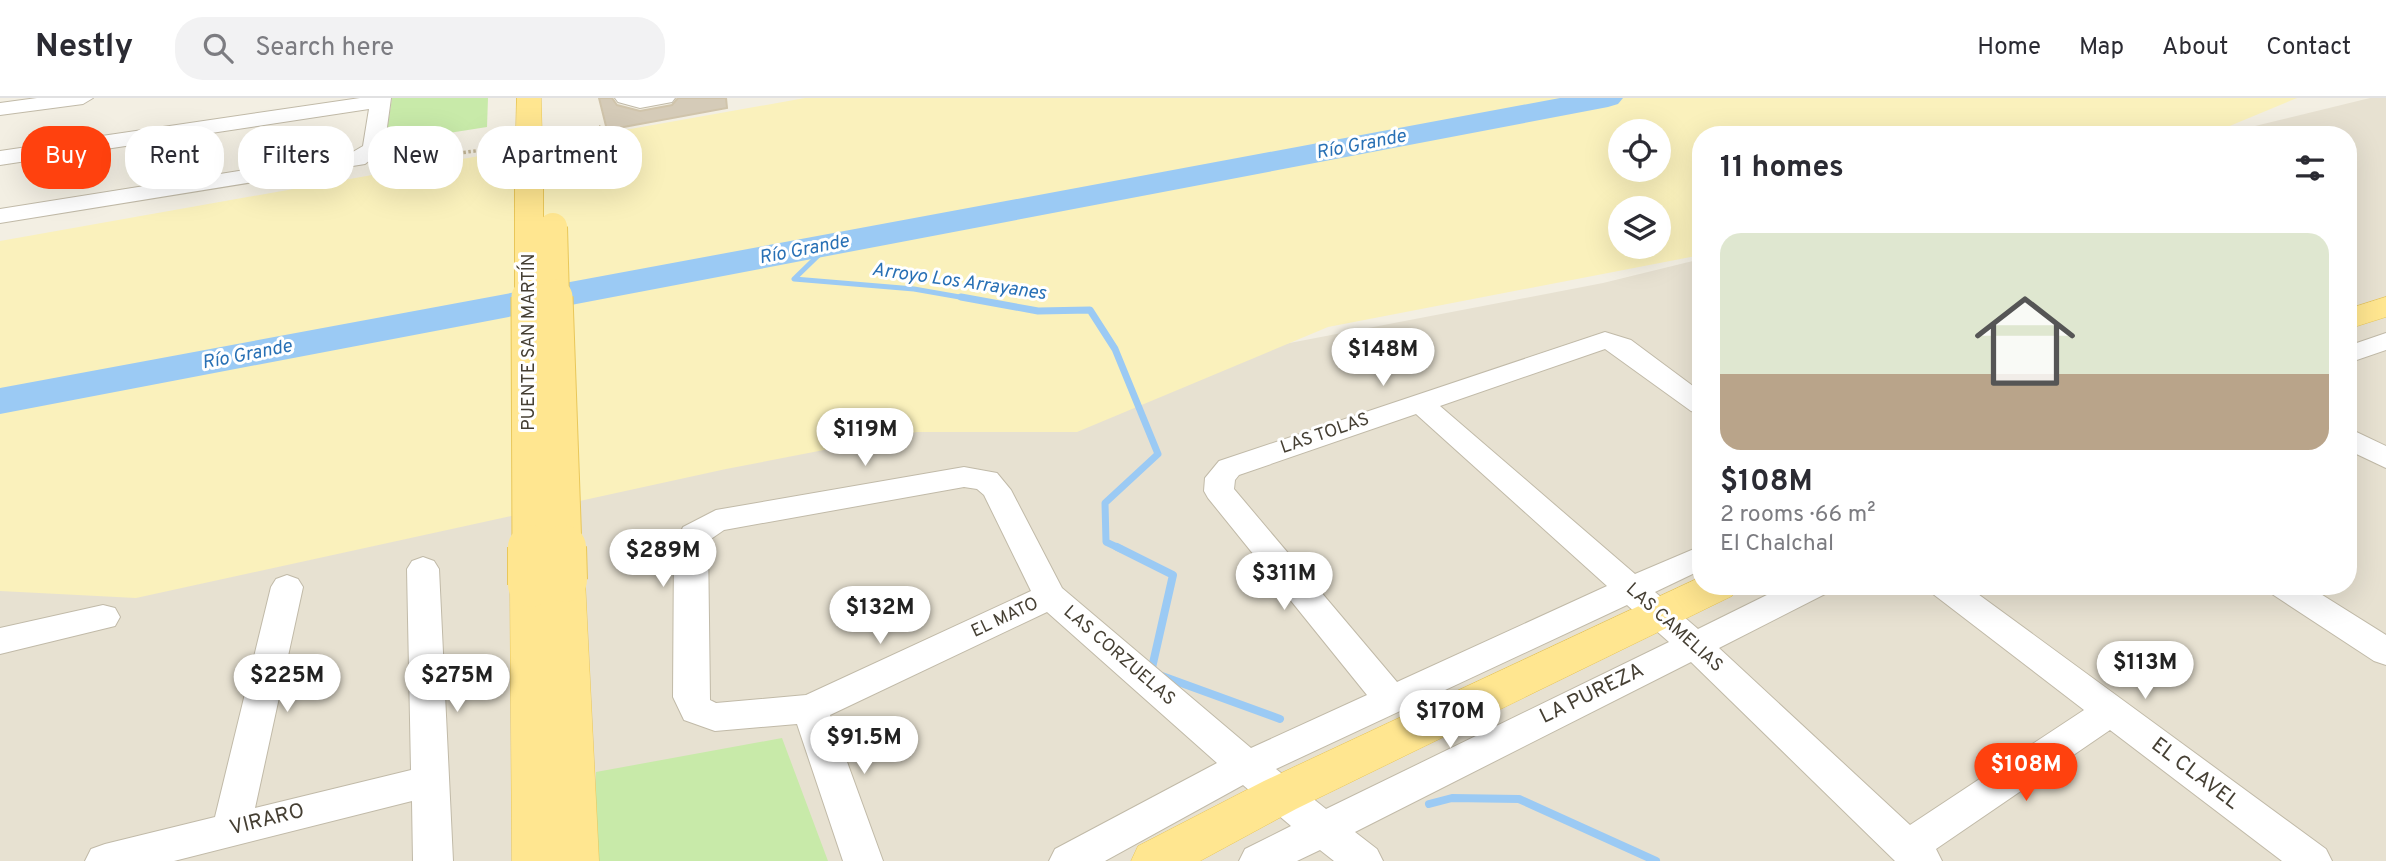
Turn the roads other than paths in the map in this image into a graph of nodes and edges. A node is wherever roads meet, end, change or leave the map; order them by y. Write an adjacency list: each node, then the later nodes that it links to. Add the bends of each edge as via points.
1 (83, 98): 7 (street)
2 (529, 98): 8 (main road, PUENTE SAN MARTÍN)
3 (548, 98): 9 (main road, PUENTE SAN MARTÍN)
4 (665, 98): 6 (street)
5 (381, 99): 10 (street); 12 (street, via 373,149 357,159)
6 (628, 100)
7 (0, 109)
8 (533, 126)
9 (539, 126)
10 (0, 158)
11 (536, 189): 24 (main road, PUENTE SAN MARTÍN, bridge)
12 (0, 216)
13 (2386, 306): 14 (main road)
14 (2357, 317)
15 (2357, 330): 16 (street)
16 (2386, 339): 17 (street)
17 (2357, 351)
18 (1692, 398): 19 (street, LAS TOLAS, via 1622,346 1605,340)
19 (1419, 402): 31 (street, LAS CAMELIAS); 37 (street, LAS TOLAS, via 1230,468 1220,478 1219,491)
20 (2357, 442): 21 (street)
21 (2386, 457)
22 (1692, 564): 31 (street)
23 (423, 569): 41 (street)
24 (547, 583): 48 (main road); 49 (main road)
25 (287, 587): 43 (street)
26 (1692, 592): 31 (main road)
27 (1795, 595): 34 (street, LA PUREZA)
28 (1956, 595): 39 (street, EL CLAVEL)
29 (2297, 595): 35 (street)
30 (1050, 596): 36 (street, LAS CORZUELAS, via 996,490 986,480 964,477 716,521 694,535 690,547); 38 (street, EL MATO); 40 (street, LAS CORZUELAS)
31 (1644, 602): 34 (street, LAS CAMELIAS); 37 (street); 42 (main road)
32 (103, 617): 33 (street)
33 (0, 641)
34 (1693, 644): 44 (street, LA PUREZA); 45 (street, LAS CAMELIAS)
35 (2386, 652)
36 (691, 697): 38 (street, EL MATO, via 697,710 715,718)
37 (1390, 698): 40 (street)
38 (810, 709): 50 (street)
39 (2111, 710): 45 (street); 55 (street, EL CLAVEL)
40 (1247, 767): 42 (street, LAS CORZUELAS); 51 (street)
41 (431, 781): 43 (street, VIRARO); 47 (street)
42 (1280, 795): 44 (street, LAS CORZUELAS); 52 (main road)
43 (232, 829): 46 (street, VIRARO)
44 (1322, 829): 53 (street, LA PUREZA); 54 (street, LAS CORZUELAS)
45 (1915, 854)
46 (104, 861)
47 (433, 861)
48 (536, 861)
49 (575, 861)
50 (863, 861)
51 (1069, 861)
52 (1155, 861)
53 (1259, 861)
54 (1363, 861)
55 (2312, 861)

